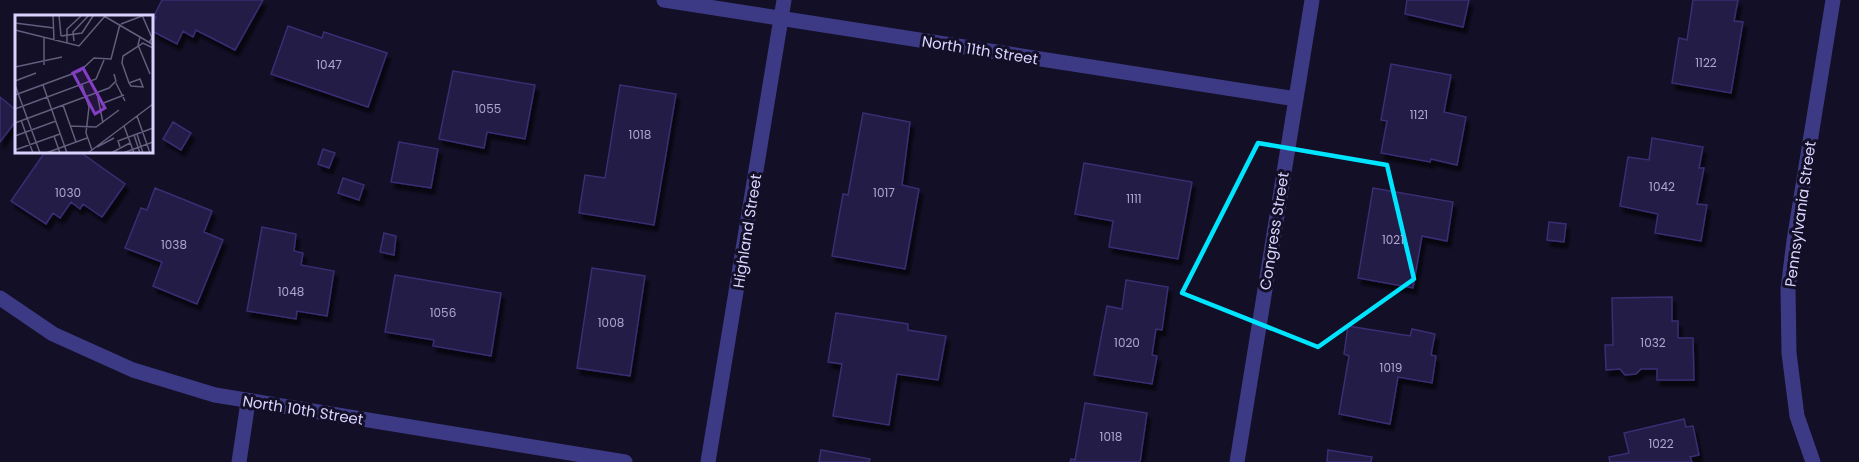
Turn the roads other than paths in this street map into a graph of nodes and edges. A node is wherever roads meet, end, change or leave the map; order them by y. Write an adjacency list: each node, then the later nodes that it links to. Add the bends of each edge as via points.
1 (664, 0): 5 (street, North 11th Street)
2 (783, 0): 5 (street, Highland Street)
3 (1312, 0): 6 (street, Congress Street)
4 (1833, 0): 13 (street, Pennsylvania Street, via 1788,289 1789,353 1797,416)
5 (780, 19): 6 (street, North 11th Street); 11 (street, Highland Street)
6 (1296, 99): 12 (street, Congress Street)
7 (0, 298): 8 (street, North 10th Street, via 54,334 133,370)
8 (248, 402): 9 (street); 10 (street, North 10th Street)
9 (239, 462)
10 (625, 462)
11 (708, 462)
12 (1237, 462)
13 (1812, 462)

